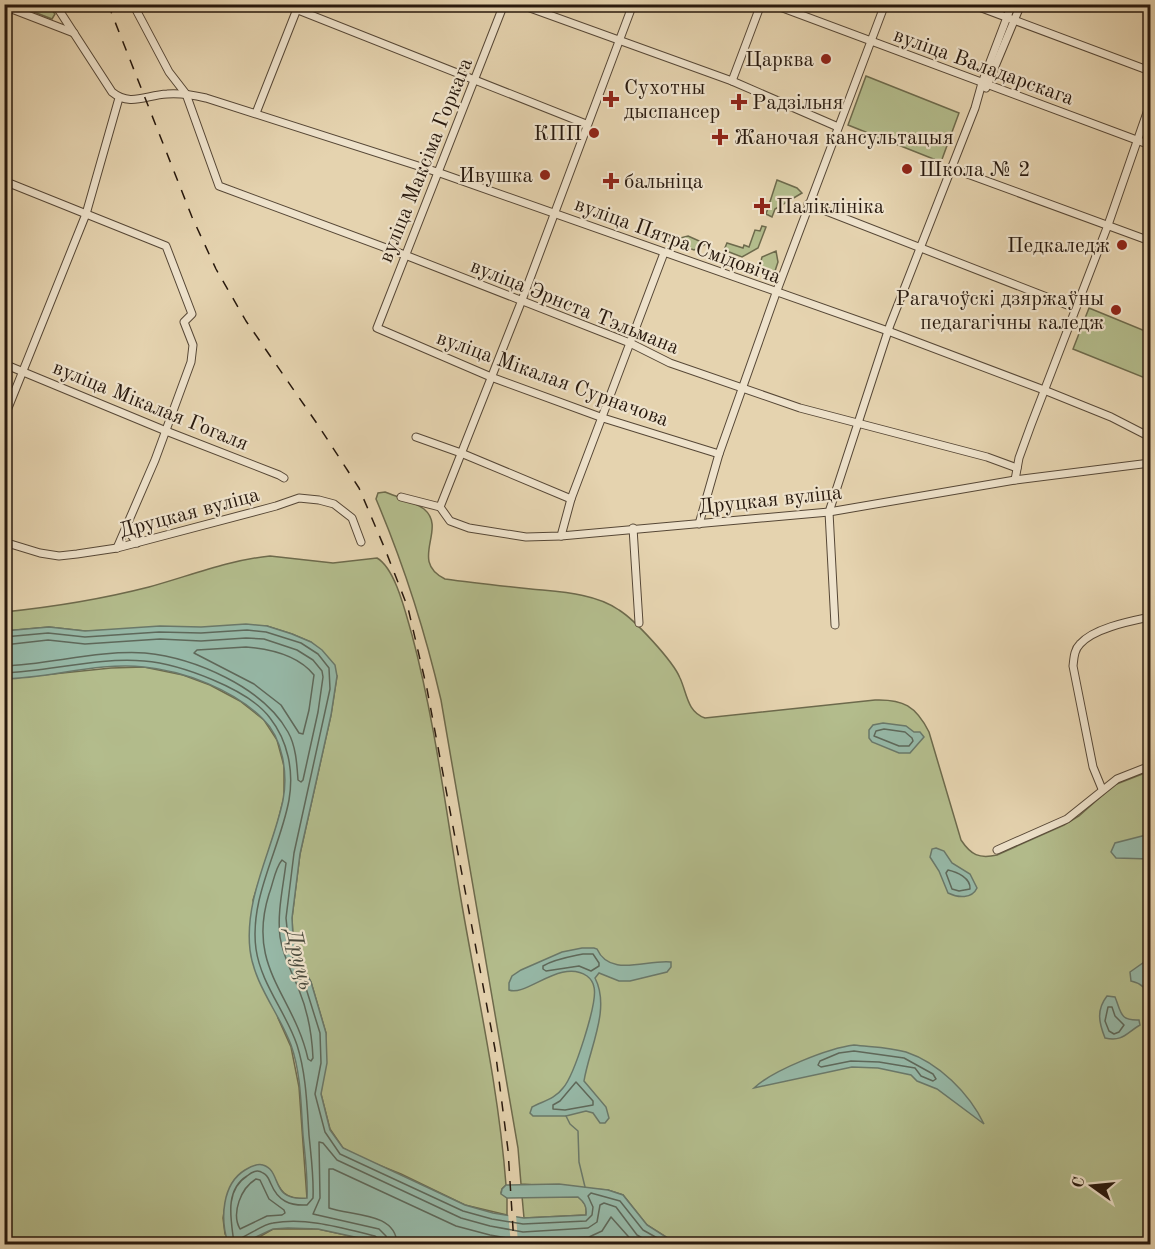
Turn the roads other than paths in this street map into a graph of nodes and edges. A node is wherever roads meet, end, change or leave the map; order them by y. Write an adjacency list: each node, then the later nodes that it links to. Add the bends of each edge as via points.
1 (55, 4): 17 (street)
2 (133, 4): 24 (street, вуліца Эрнста Тэльмана, via 169,72)
3 (283, 4): 13 (street)
4 (504, 4): 21 (street, вуліца Максіма Горкага)
5 (519, 4): 18 (street)
6 (633, 4): 18 (street)
7 (761, 4): 22 (street)
8 (772, 4): 19 (street, вуліца Валадарскага)
9 (885, 4): 19 (street)
10 (971, 4): 15 (street)
11 (1012, 4): 15 (street)
12 (1021, 4): 16 (street)
13 (298, 7): 21 (street); 27 (street)
14 (6, 8): 17 (street)
15 (1007, 17): 16 (street); 23 (street)
16 (1015, 20): 20 (street); 23 (street)
17 (74, 33): 25 (street)
18 (619, 40): 22 (street); 28 (street)
19 (870, 41): 23 (street, вуліца Валадарскага); 29 (street)
20 (1150, 71)
21 (475, 81): 28 (street); 33 (street, вуліца Максіма Горкага)
22 (732, 81): 29 (street)
23 (985, 84): 30 (street, вуліца Валадарскага); 32 (street)
24 (186, 94): 25 (street, вуліца Пятра Смідовіча); 27 (street, вуліца Пятра Смідовіча); 42 (street, вуліца Эрнста Тэльмана, via 219,186)
25 (119, 98): 37 (street)
26 (1150, 104): 30 (street)
27 (255, 113): 33 (street, вуліца Пятра Смідовіча)
28 (586, 124): 36 (street)
29 (838, 127): 35 (street)
30 (1138, 140): 31 (street, вуліца Валадарскага); 38 (street)
31 (1150, 145)
32 (951, 168): 38 (street); 40 (street)
33 (438, 172): 36 (street, вуліца Пятра Смідовіча); 42 (street, вуліца Максіма Горкага)
34 (4, 181): 37 (street)
35 (808, 204): 40 (street); 43 (street)
36 (554, 213): 41 (street, вуліца Пятра Смідовіча); 44 (street)
37 (86, 214): 50 (street); 57 (street, via 166,246 192,314 184,322 193,354)
38 (1108, 225): 39 (street); 45 (street)
39 (1150, 241)
40 (921, 247): 45 (street); 47 (street)
41 (664, 253): 43 (street, вуліца Пятра Смідовіча); 48 (street)
42 (405, 255): 44 (street, вуліца Эрнста Тэльмана); 46 (street, вуліца Максіма Горкага)
43 (776, 292): 47 (street, вуліца Пятра Смідовіча); 52 (street)
44 (522, 300): 48 (street, вуліца Эрнста Тэльмана); 51 (street)
45 (1075, 308): 53 (street)
46 (377, 328): 51 (street, вуліца Мікалая Сурначова)
47 (888, 331): 53 (street, вуліца Пятра Смідовіча); 56 (street)
48 (630, 342): 52 (street, вуліца Эрнста Тэльмана, via 670,363); 55 (street)
49 (4, 364): 50 (street, вуліца Мікалая Гогаля)
50 (24, 372): 54 (street); 57 (street, вуліца Мікалая Гогаля)
51 (491, 377): 55 (street, вуліца Мікалая Сурначова); 60 (street)
52 (744, 388): 56 (street, вуліца Эрнста Тэльмана, via 800,408); 61 (street)
53 (1044, 390): 59 (street, вуліца Пятра Смідовіча); 63 (street)
54 (4, 418)
55 (603, 418): 61 (street, вуліца Мікалая Сурначова); 67 (street)
56 (857, 421): 63 (street, вуліца Эрнста Тэльмана); 69 (street)
57 (166, 431): 64 (street, вуліца Мікалая Гогаля); 71 (street)
58 (416, 437): 60 (street)
59 (1150, 437)
60 (461, 453): 67 (street); 68 (street)
61 (719, 454): 70 (street)
62 (1150, 463): 65 (street, Друцкая вуліца)
63 (1017, 468): 65 (street)
64 (284, 478)
65 (1015, 480): 69 (street, Друцкая вуліца)
66 (401, 497): 68 (street, Друцкая вуліца)
67 (571, 499): 73 (street)
68 (440, 507): 73 (street, Друцкая вуліца, via 450,520 469,528 526,537)
69 (829, 512): 70 (street, Друцкая вуліца); 80 (street)
70 (699, 524): 72 (street, Друцкая вуліца)
71 (126, 528): 76 (street); 77 (street)
72 (633, 528): 73 (street, Друцкая вуліца); 79 (street)
73 (561, 536)
74 (4, 542): 77 (street, Друцкая вуліца, via 59,556)
75 (361, 542): 76 (street, Друцкая вуліца, via 352,518 340,508 323,500 299,498)
76 (137, 543): 77 (street, Друцкая вуліца)
77 (117, 548)
78 (1150, 617): 82 (street, via 1089,636 1075,651 1073,666 1093,767)
79 (639, 623)
80 (835, 625)
81 (1150, 766): 82 (street)
82 (1102, 789): 83 (street, via 1067,819)
83 (997, 850)

